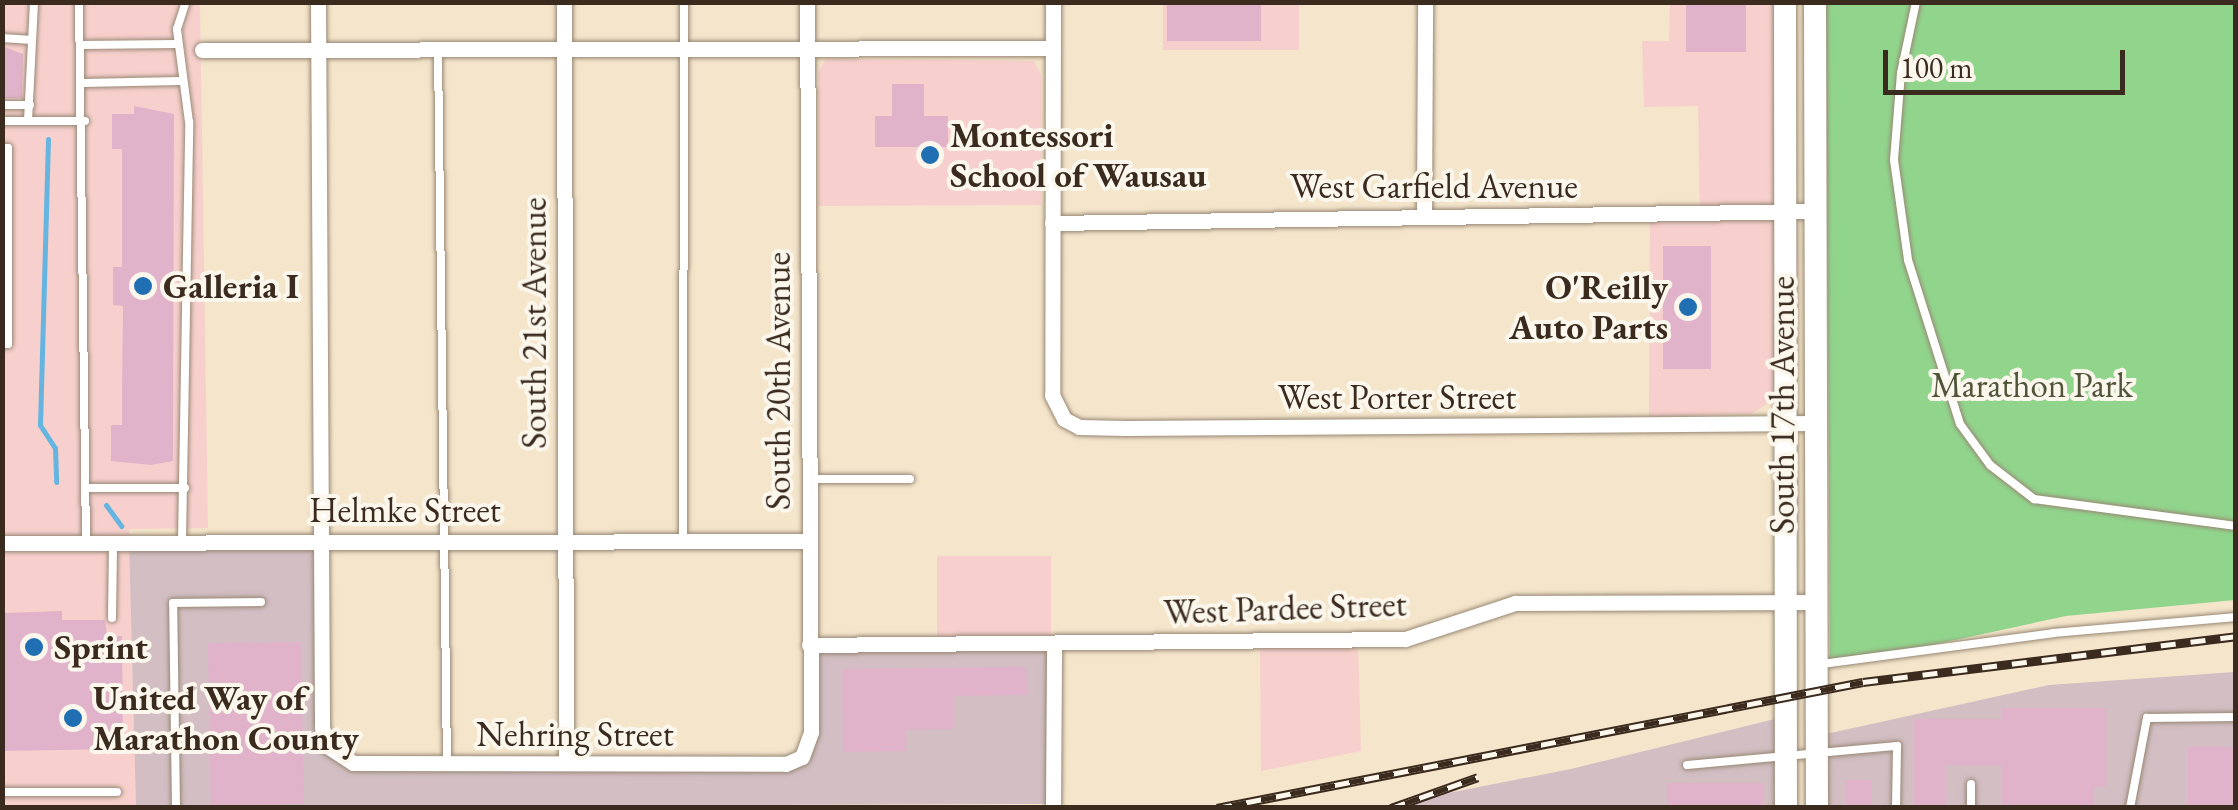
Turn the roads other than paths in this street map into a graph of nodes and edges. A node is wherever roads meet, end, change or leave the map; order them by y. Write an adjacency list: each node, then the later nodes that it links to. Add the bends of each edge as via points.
1 (34, 2): 14 (lane)
2 (79, 2): 16 (lane)
3 (186, 2): 15 (lane)
4 (318, 2): 23 (street)
5 (564, 2): 21 (street, South 21st Avenue)
6 (684, 2): 22 (lane)
7 (807, 2): 17 (street, South 20th Avenue)
8 (1053, 2): 18 (street, West Porter Street)
9 (1425, 2): 34 (street)
10 (1785, 2): 33 (main road, South 17th Avenue)
11 (1815, 2): 32 (main road, South 17th Avenue)
12 (1916, 2): 43 (lane, via 1901,73 1894,160 1908,260 1960,424 1990,465 2034,499)
13 (2, 38): 14 (lane)
14 (32, 40): 27 (lane)
15 (177, 44): 16 (lane); 24 (lane)
16 (80, 45): 25 (lane)
17 (808, 47): 18 (street); 22 (street); 39 (street, South 20th Avenue)
18 (1053, 48): 35 (street, West Porter Street)
19 (202, 50): 23 (street)
20 (438, 50): 21 (street); 23 (street); 45 (lane)
21 (564, 50): 22 (street); 47 (street, South 21st Avenue)
22 (683, 50): 48 (lane)
23 (318, 51): 44 (street)
24 (180, 80): 25 (lane); 42 (lane, via 188,122)
25 (83, 83): 29 (lane)
26 (2, 104): 27 (lane)
27 (30, 105): 28 (lane)
28 (28, 121): 29 (lane); 30 (lane)
29 (85, 121): 41 (lane)
30 (2, 122)
31 (2, 148): 36 (lane, via 8,148 8,344)
32 (1816, 211): 33 (street, West Garfield Avenue); 37 (main road, South 17th Avenue)
33 (1786, 212): 34 (street, West Garfield Avenue); 38 (main road, South 17th Avenue)
34 (1424, 215): 35 (street, West Garfield Avenue)
35 (1052, 224): 38 (street, West Porter Street, via 1052,396 1064,419 1079,427)
36 (2, 344)
37 (1817, 423): 38 (street, West Porter Street); 55 (main road, South 17th Avenue)
38 (1786, 424): 54 (main road, South 17th Avenue)
39 (808, 479): 40 (lane); 49 (street, South 20th Avenue)
40 (910, 479)
41 (86, 488): 42 (lane); 50 (lane)
42 (185, 488): 46 (lane)
43 (2236, 526)
44 (322, 540): 45 (street, Helmke Street); 46 (street, Helmke Street); 65 (street, Nehring Street, via 327,746 345,761)
45 (445, 540): 47 (street, Helmke Street); 65 (lane)
46 (182, 541): 51 (street, Helmke Street)
47 (564, 541): 48 (street, Helmke Street); 66 (street, South 21st Avenue)
48 (684, 541): 49 (street, Helmke Street)
49 (808, 541): 58 (street, South 20th Avenue)
50 (86, 542): 51 (street, Helmke Street); 52 (street, Helmke Street)
51 (113, 542): 57 (lane)
52 (2, 543)
53 (262, 602): 72 (lane, via 173,603)
54 (1786, 602): 55 (street, West Pardee Street); 59 (street, West Pardee Street, via 1514,603 1405,640); 64 (main road, South 17th Avenue)
55 (1818, 602): 60 (main road, South 17th Avenue)
56 (2236, 617): 60 (lane)
57 (112, 618)
58 (809, 644): 59 (street, West Pardee Street); 63 (street, South 20th Avenue, via 811,732)
59 (1054, 644): 71 (street)
60 (1818, 664): 62 (main road, South 17th Avenue)
61 (2236, 718): 77 (lane, via 2147,718)
62 (1817, 754): 64 (lane); 74 (main road, South 17th Avenue); 75 (lane, via 1897,746)
63 (802, 757): 66 (street, Nehring Street, via 786,764)
64 (1786, 759): 67 (lane); 73 (main road, South 17th Avenue)
65 (446, 763): 66 (street, Nehring Street)
66 (566, 764)
67 (1687, 765)
68 (1971, 784): 76 (lane)
69 (2, 792): 70 (lane)
70 (117, 792)
71 (1053, 804)
72 (176, 808)
73 (1786, 808)
74 (1816, 808)
75 (1896, 808)
76 (1971, 808)
77 (2130, 808)

